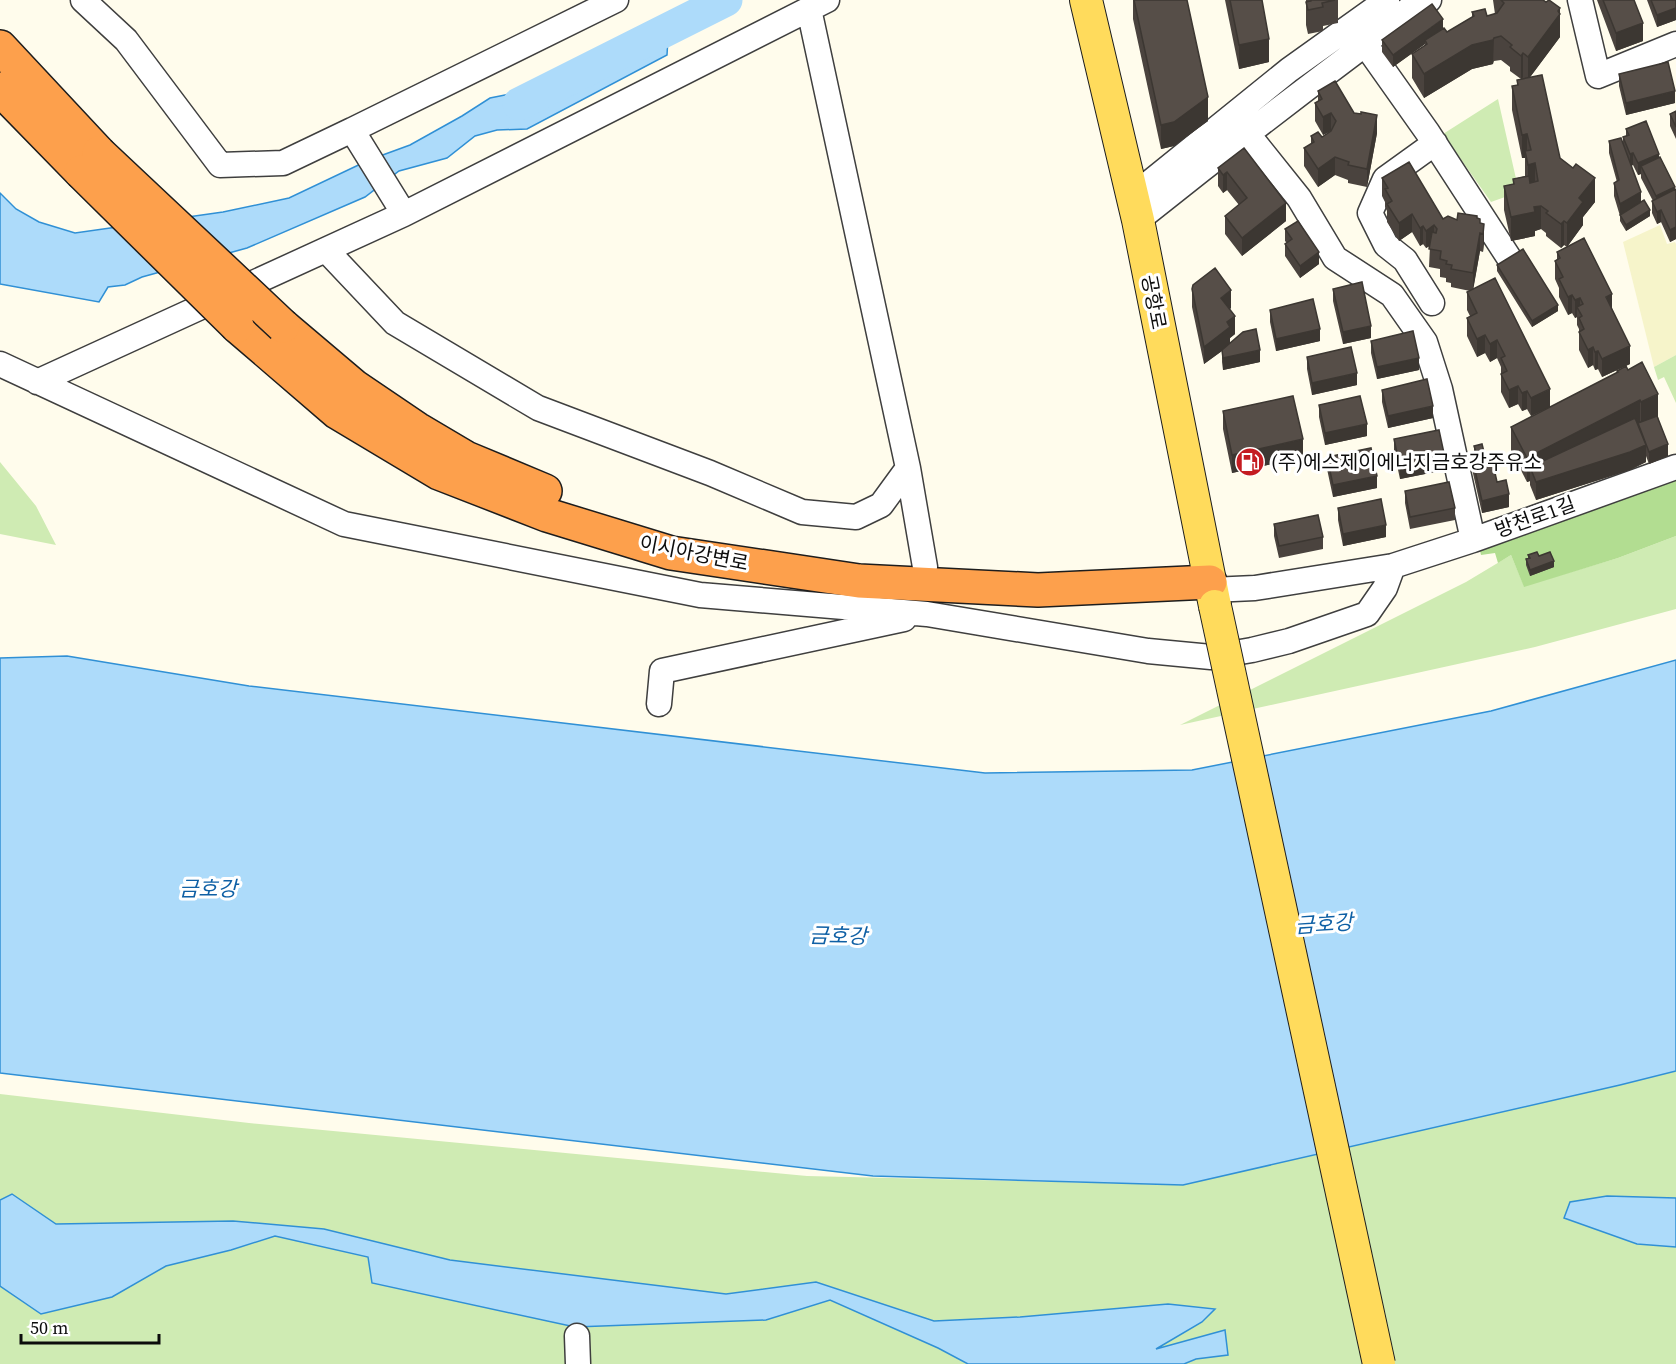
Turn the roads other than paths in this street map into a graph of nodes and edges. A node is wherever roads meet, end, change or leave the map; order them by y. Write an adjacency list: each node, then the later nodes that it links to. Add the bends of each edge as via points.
1 (83, 0): 12 (street, via 126,40 220,165 283,163)
2 (616, 0): 12 (street)
3 (1086, 0): 16 (main road, 공항로)
4 (1387, 0): 16 (street, via 1289,70)
5 (1429, 0): 8 (street, via 1413,6)
6 (1580, 0): 9 (street, via 1598,76)
7 (818, 5): 17 (street); 24 (street)
8 (1365, 44): 13 (street); 14 (street)
9 (1676, 44)
10 (0, 47): 15 (highway)
11 (0, 89): 15 (highway)
12 (353, 131): 17 (street)
13 (1247, 133): 16 (street); 25 (street, via 1299,198 1335,258 1392,295 1425,342 1440,389)
14 (1435, 143): 19 (street, via 1385,179 1370,213 1386,245 1405,260); 20 (street)
15 (90, 162): 26 (highway, 이시아강변로, bridge, via 355,387 466,458 598,512 678,532 862,564); 28 (highway, 이시아강변로, bridge, via 237,326 337,412 439,473 547,515 671,553 859,581 1038,590)
16 (1135, 208): 28 (main road, 공항로)
17 (404, 213): 18 (street)
18 (326, 249): 22 (street); 24 (street, via 394,323 538,408 802,512 856,517 881,505)
19 (1432, 303)
20 (1541, 308)
21 (0, 364): 22 (street)
22 (37, 382): 29 (street, via 344,524 700,595)
23 (1676, 467): 25 (street, 방천로1길)
24 (909, 468): 26 (street)
25 (1473, 540): 27 (street, 방천로1길)
26 (925, 567): 28 (highway, 이시아강변로, via 1079,572)
27 (1393, 567): 28 (street, 방천로1길, via 1255,588); 29 (street, via 1385,588 1367,614 1289,641 1211,657 1148,651)
28 (1210, 586): 33 (main road, 공항로, bridge)
29 (927, 614): 30 (street, via 662,671)
30 (659, 704)
31 (577, 1336): 32 (street)
32 (578, 1364)
33 (1379, 1364)

